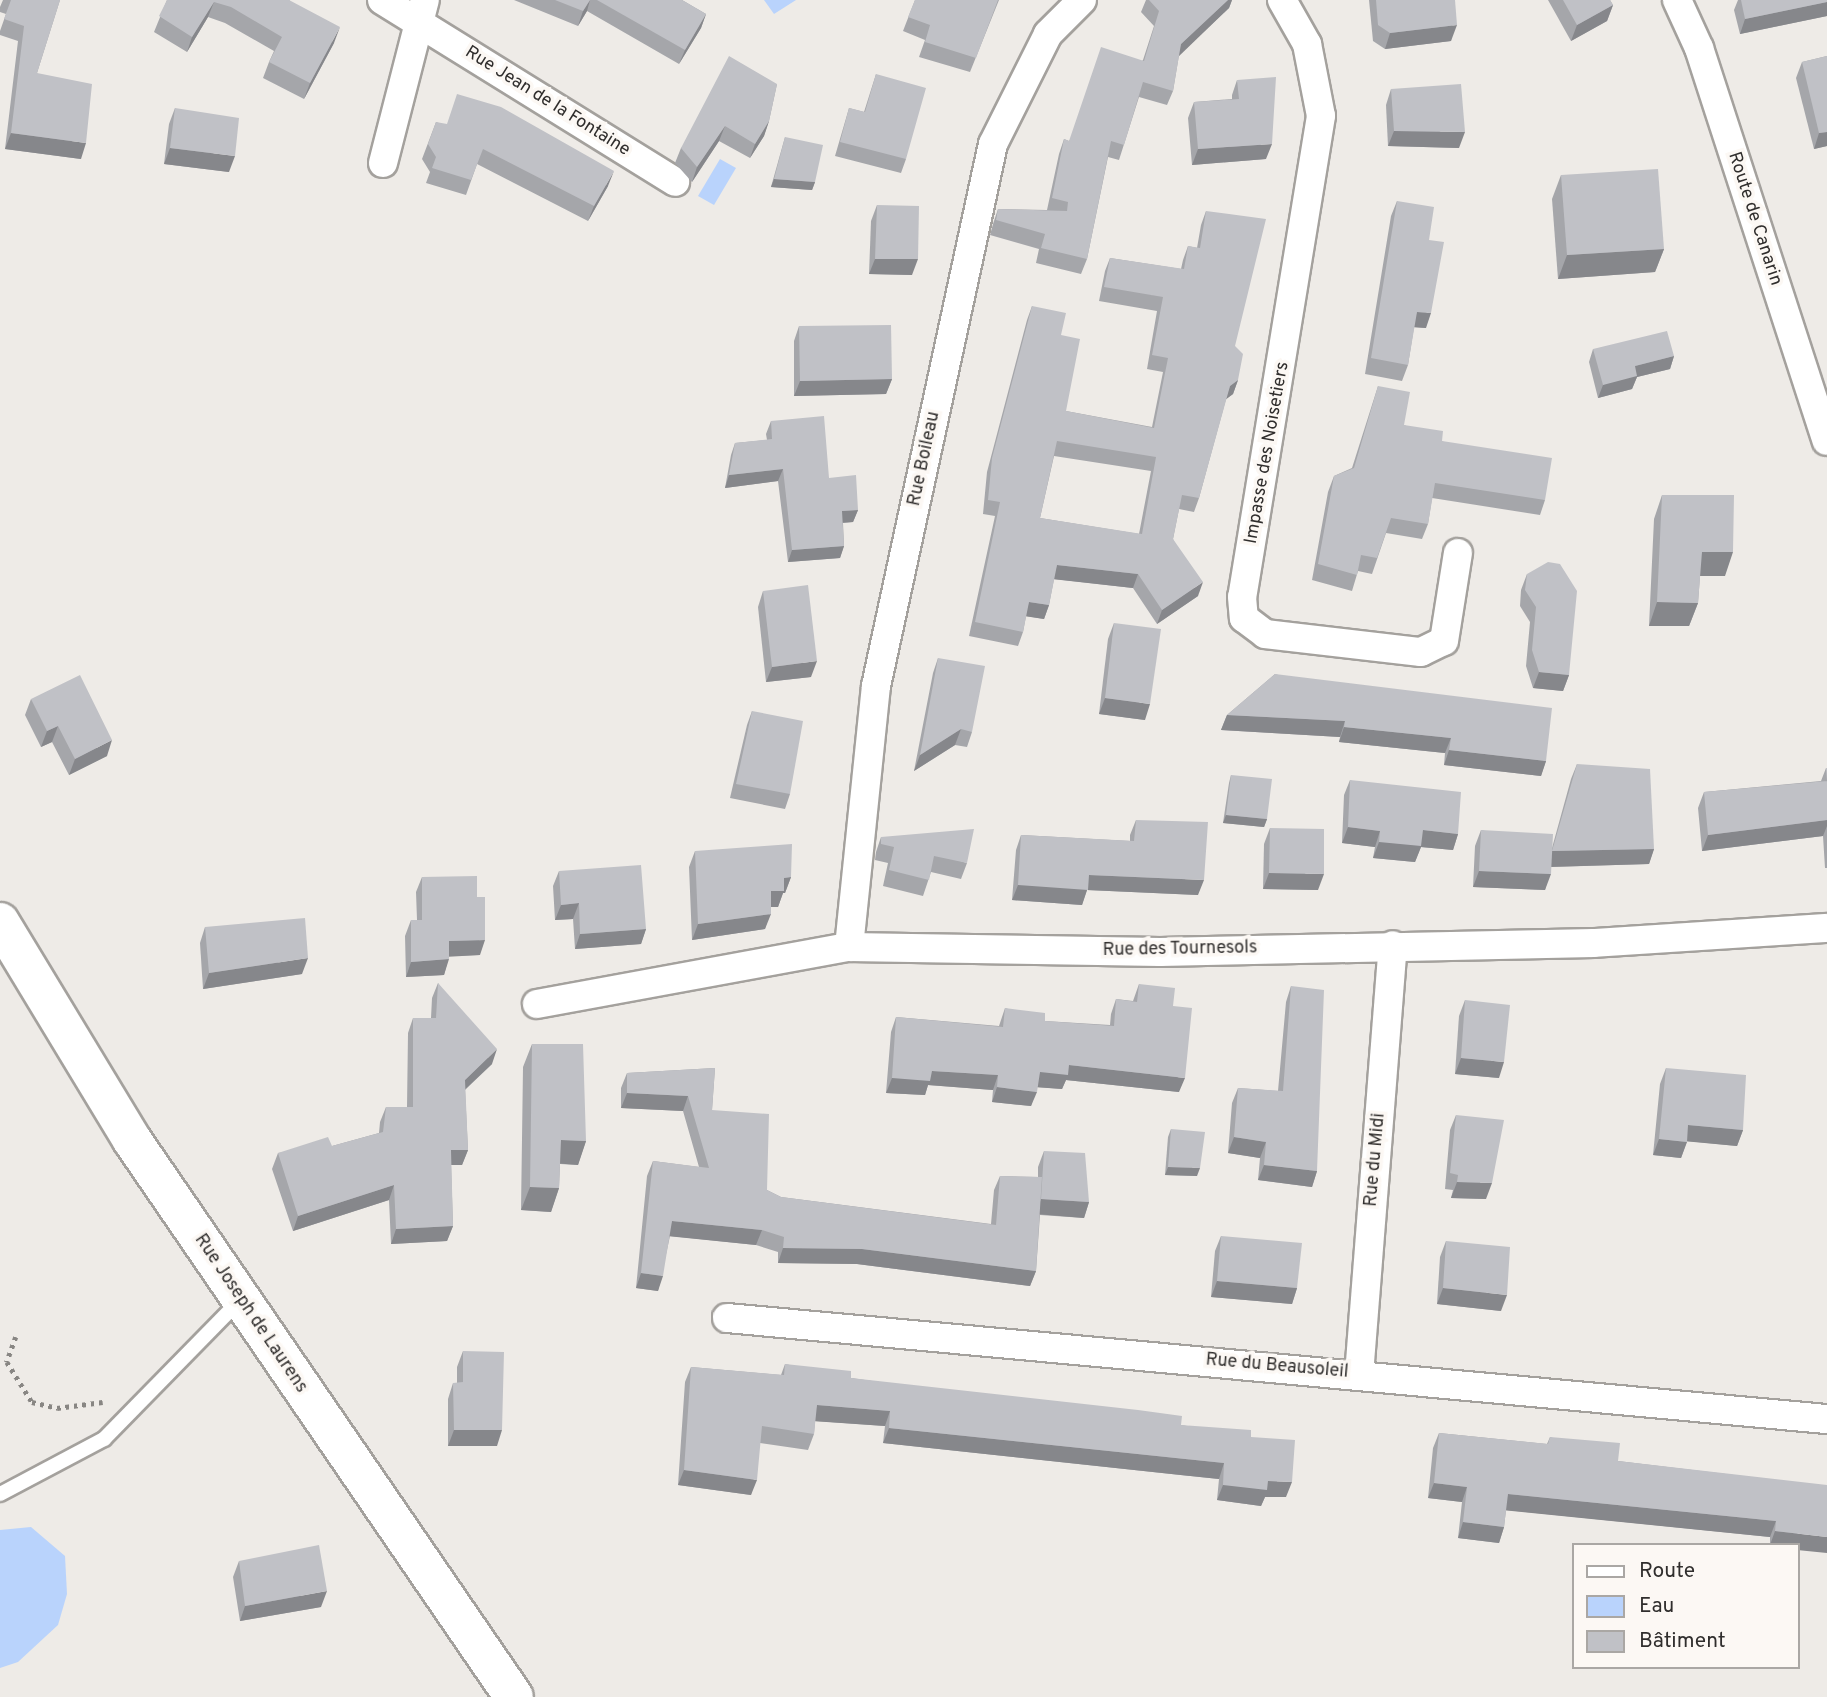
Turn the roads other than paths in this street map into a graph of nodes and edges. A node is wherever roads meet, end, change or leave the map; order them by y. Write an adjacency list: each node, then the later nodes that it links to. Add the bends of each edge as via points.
1 (382, 0): 5 (street, Rue Jean de la Fontaine)
2 (1082, 0): 13 (street, Rue Boileau, via 1048,34 993,144 876,686)
3 (1282, 0): 9 (street, Impasse des Noisetiers, via 1307,44 1321,116 1242,597 1244,618 1265,634 1421,652 1444,641)
4 (1677, 0): 8 (street, Route de Canarin, via 1699,48)
5 (422, 12): 6 (street); 7 (street, Rue Jean de la Fontaine)
6 (383, 163)
7 (675, 182)
8 (1827, 441)
9 (1458, 553)
10 (0, 922): 15 (main road, Rue Joseph de Laurens, via 74,1051)
11 (1827, 928): 12 (street, Rue des Tournesols, via 1594,943)
12 (1393, 945): 13 (street, Rue des Tournesols, via 1160,952); 17 (street, Rue du Midi)
13 (849, 947): 14 (street, Rue des Tournesols)
14 (537, 1004)
15 (240, 1300): 19 (lane, via 104,1439); 20 (main road, Rue Joseph de Laurens)
16 (727, 1318): 17 (street, Rue du Beausoleil)
17 (1359, 1375): 18 (street, Rue du Beausoleil)
18 (1827, 1419)
19 (0, 1494)
20 (514, 1697)

